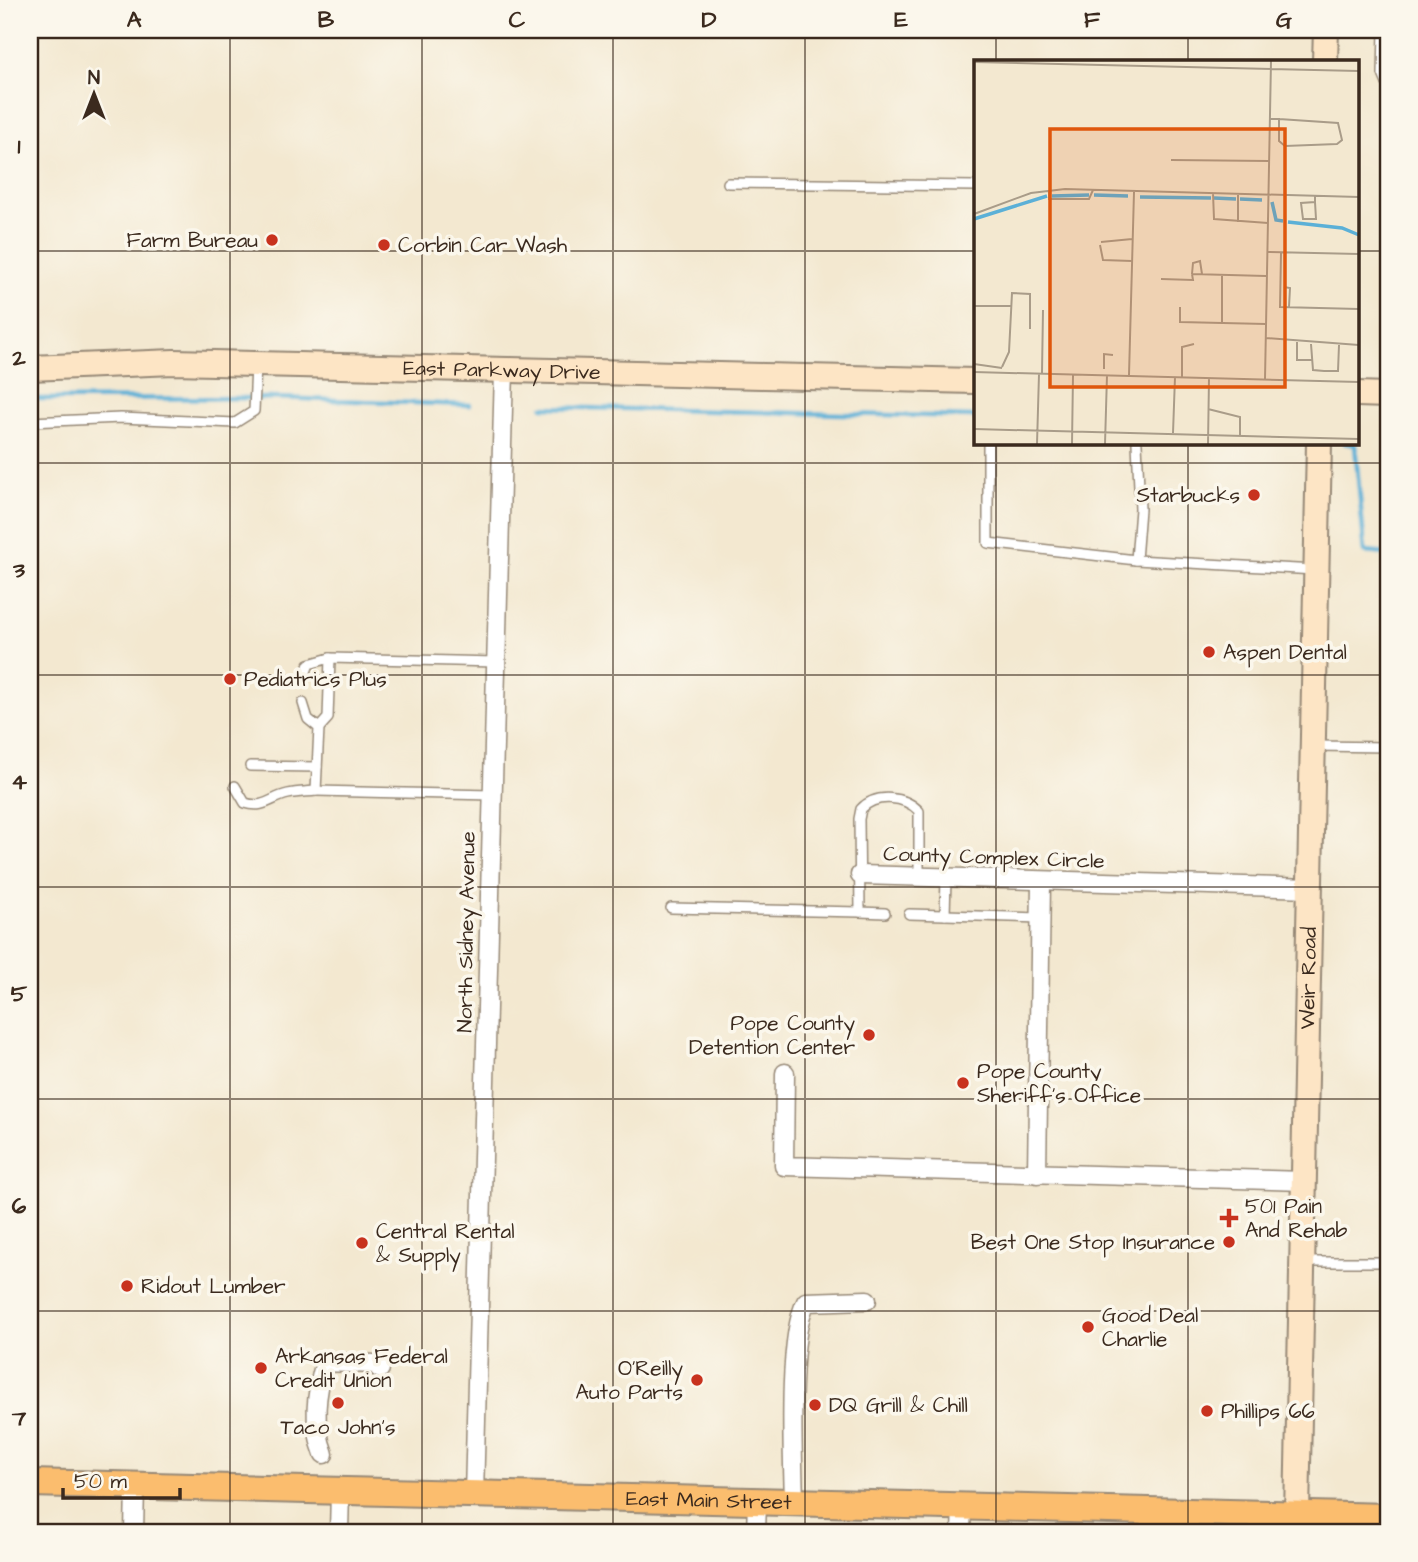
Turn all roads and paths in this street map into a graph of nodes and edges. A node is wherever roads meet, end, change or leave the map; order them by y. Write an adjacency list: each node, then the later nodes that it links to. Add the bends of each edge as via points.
1 (1326, 30): 3 (main road)
2 (1384, 30): 4 (lane, via 1383,74)
3 (1325, 60)
4 (1388, 86)
5 (728, 183): 6 (lane)
6 (974, 186)
7 (256, 364): 8 (main road, East Parkway Drive); 9 (main road, East Parkway Drive); 13 (lane, via 254,411 235,423 121,418)
8 (30, 368)
9 (504, 370): 10 (main road, East Parkway Drive); 20 (street, North Sidney Avenue)
10 (974, 381)
11 (1358, 394): 12 (main road)
12 (1388, 395)
13 (30, 422)
14 (988, 444): 17 (lane, via 988,544)
15 (1137, 444): 17 (lane, via 1140,509)
16 (1319, 444): 18 (main road, Weir Road)
17 (1136, 559): 18 (lane)
18 (1317, 570): 24 (main road, Weir Road)
19 (330, 658): 20 (lane); 21 (lane, via 309,664); 23 (lane, via 328,718)
20 (496, 662): 30 (street, North Sidney Avenue)
21 (303, 680)
22 (303, 703): 23 (lane, via 308,719)
23 (319, 728): 27 (lane)
24 (1313, 746): 25 (lane); 35 (main road, Weir Road)
25 (1388, 747)
26 (250, 766): 27 (lane)
27 (317, 767): 29 (lane)
28 (235, 786): 29 (lane, via 245,803 255,806 285,794)
29 (316, 791): 30 (lane)
30 (492, 795): 53 (street, North Sidney Avenue)
31 (860, 875): 32 (street, County Complex Circle); 32 (lane, via 861,809 876,799 890,799 903,800 919,811); 37 (lane, County Complex Circle)
32 (919, 878): 33 (street, County Complex Circle)
33 (946, 879): 34 (street, County Complex Circle); 40 (lane)
34 (1041, 882): 35 (street, County Complex Circle); 41 (street)
35 (1311, 888): 44 (main road, Weir Road)
36 (671, 908): 37 (lane)
37 (860, 912): 38 (lane)
38 (885, 913)
39 (909, 914): 40 (lane)
40 (945, 915): 41 (lane)
41 (1041, 918): 43 (street)
42 (785, 1073): 43 (street, via 784,1166)
43 (1037, 1174): 44 (street)
44 (1304, 1181): 45 (main road, Weir Road)
45 (1302, 1262): 46 (lane); 56 (main road, Weir Road)
46 (1388, 1262)
47 (867, 1300): 55 (street, via 806,1302 799,1316)
48 (380, 1369): 49 (street, via 375,1364 325,1362 316,1400 316,1435)
49 (324, 1454)
50 (30, 1483): 51 (main road, East Main Street)
51 (135, 1486): 52 (main road, East Main Street); 59 (street)
52 (340, 1490): 53 (main road, East Main Street); 60 (street)
53 (474, 1495): 54 (main road, East Main Street)
54 (757, 1502): 55 (main road, East Main Street); 61 (street)
55 (794, 1502): 58 (main road, East Main Street)
56 (1297, 1515): 57 (main road, East Main Street); 58 (main road, East Main Street)
57 (1388, 1517)
58 (962, 1519)
59 (134, 1532)
60 (339, 1532)
61 (756, 1532)

